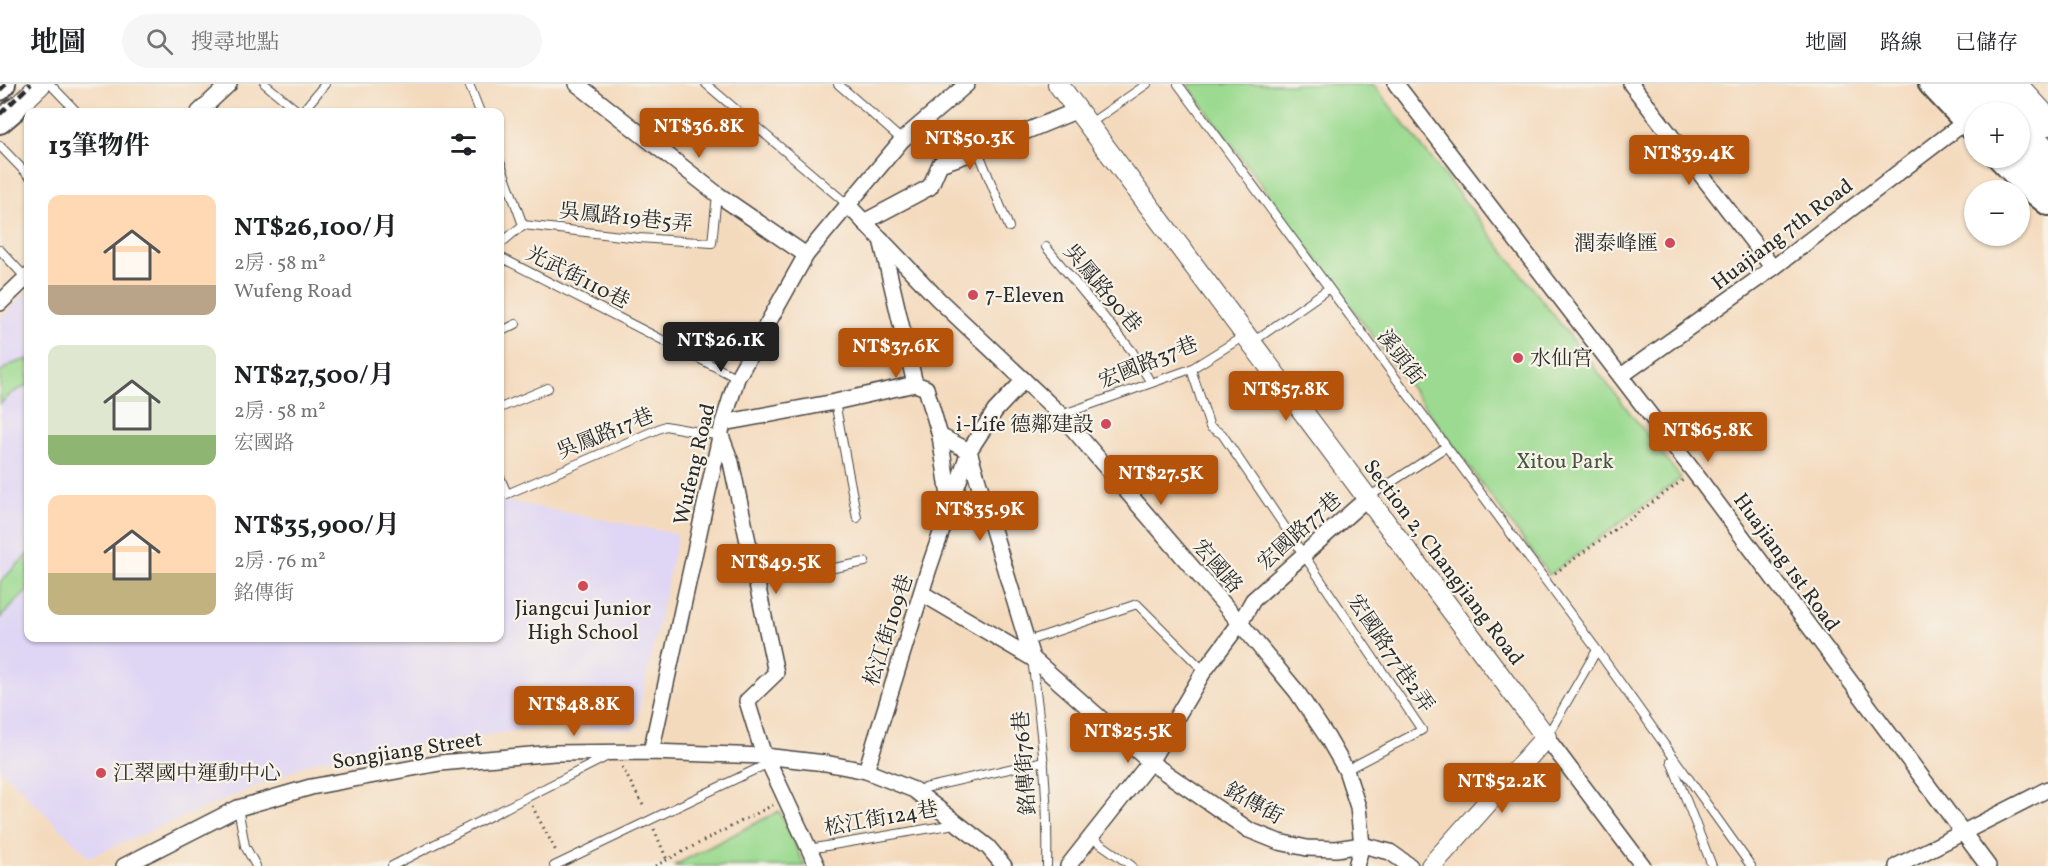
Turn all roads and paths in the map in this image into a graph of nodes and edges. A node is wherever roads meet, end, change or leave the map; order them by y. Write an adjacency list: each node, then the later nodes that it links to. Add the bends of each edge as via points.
1 (4, 84): 23 (main road)
2 (29, 84): 33 (street)
3 (41, 84): 33 (street)
4 (50, 84): 27 (lane)
5 (229, 84): 28 (street)
6 (265, 84): 29 (lane)
7 (326, 84): 30 (lane)
8 (469, 84): 31 (lane)
9 (577, 84): 49 (street)
10 (706, 84): 50 (lane)
11 (838, 84): 39 (lane)
12 (967, 84): 39 (street, Wufeng Road)
13 (1058, 84): 34 (street, Section 2, Changjiang Road)
14 (1147, 84): 34 (lane)
15 (1178, 84): 64 (lane, 溪頭街)
16 (1396, 84): 70 (street, Huajiang 1st Road)
17 (1631, 84): 61 (street)
18 (1929, 84): 32 (main road)
19 (1956, 84): 24 (highway)
20 (1985, 84): 25 (highway)
21 (1989, 84): 26 (main road)
22 (2015, 84): 35 (highway)
23 (0, 88)
24 (1965, 102)
25 (2002, 102)
26 (2006, 102)
27 (73, 108)
28 (203, 108)
29 (295, 108)
30 (304, 108)
31 (478, 108)
32 (1964, 114)
33 (7, 116)
34 (1084, 117): 42 (street); 68 (street, Section 2, Changjiang Road)
35 (2048, 120)
36 (2030, 127): 41 (main road)
37 (1964, 129): 61 (street, Huajiang 7th Road)
38 (2030, 135): 43 (highway)
39 (902, 140): 50 (street, Wufeng Road)
40 (0, 146): 46 (lane)
41 (2048, 146)
42 (978, 151): 52 (street, via 940,164 930,187); 54 (lane)
43 (2048, 156)
44 (2030, 163): 48 (highway)
45 (2009, 168): 51 (main road)
46 (24, 171)
47 (504, 173): 53 (lane)
48 (2048, 183)
49 (717, 194): 53 (lane, 吳鳳路19巷5弄, via 712,243); 59 (street)
50 (847, 204): 52 (street, 宏國路); 59 (street, Wufeng Road)
51 (2048, 204)
52 (864, 222): 55 (street, 宏國路)
53 (523, 225): 56 (lane)
54 (1009, 227)
55 (881, 239): 72 (street, 宏國路); 74 (street)
56 (504, 241)
57 (1046, 248): 73 (lane, 吳鳳路90巷, via 1132,351)
58 (0, 250): 62 (lane)
59 (806, 255): 71 (street, Wufeng Road)
60 (504, 259): 71 (lane, 光武街110巷)
61 (1773, 268): 70 (street, Huajiang 7th Road)
62 (24, 274)
63 (24, 280): 65 (street)
64 (1328, 289): 68 (lane, 宏國路37巷); 81 (lane, 溪頭街)
65 (0, 303)
66 (516, 324): 67 (lane)
67 (504, 330)
68 (1248, 339): 69 (lane, 宏國路37巷); 85 (street, Section 2, Changjiang Road)
69 (1191, 369): 73 (lane, 宏國路37巷); 88 (lane, via 1209,427 1222,434)
70 (1621, 376): 83 (street, Huajiang 1st Road)
71 (737, 378): 79 (street, Wufeng Road)
72 (1024, 380): 78 (street, 宏國路); 82 (street, 松江街109巷, via 995,411)
73 (1151, 383): 78 (lane, 宏國路37巷)
74 (915, 384): 76 (street); 80 (street, via 926,388)
75 (548, 388): 77 (lane)
76 (835, 402): 79 (street); 87 (lane)
77 (504, 406)
78 (1060, 415): 93 (street, 宏國路)
79 (722, 430): 84 (lane, 吳鳳路17巷, via 665,426 507,494); 91 (street); 100 (street, Wufeng Road)
80 (940, 436): 82 (street); 86 (street)
81 (1446, 447): 85 (lane); 90 (lane, 溪頭街)
82 (969, 451): 86 (street, 松江街109巷); 94 (street)
83 (1694, 472): 90 (path); 114 (street, Huajiang 1st Road)
84 (504, 487)
85 (1366, 499): 88 (street, 宏國路77巷); 98 (street, Section 2, Changjiang Road)
86 (950, 506): 92 (street, 松江街109巷)
87 (857, 518)
88 (1303, 555): 93 (street, 宏國路77巷, via 1253,600); 105 (lane, 宏國路77巷2弄, via 1422,730)
89 (864, 562): 91 (lane)
90 (1544, 581): 95 (lane, 溪頭街)
91 (757, 583): 102 (street, via 776,673 747,701)
92 (923, 594): 96 (street, 銘傳街); 106 (street, 松江街109巷)
93 (1240, 623): 97 (street, 宏國路77巷); 105 (street, 宏國路, via 1297,692)
94 (1028, 641): 96 (street); 97 (lane, via 1137,604)
95 (1596, 650): 98 (lane); 99 (lane, 溪頭街)
96 (1032, 658): 103 (lane, 銘傳街76巷); 104 (street, 銘傳街)
97 (1204, 671): 104 (street, 宏國路77巷)
98 (1546, 737): 131 (street); 132 (street, Section 2, Changjiang Road)
99 (1666, 750): 133 (lane); 134 (lane)
100 (651, 752): 101 (street, Songjiang Street); 102 (street, Songjiang Street)
101 (615, 753): 109 (lane); 111 (street, Songjiang Street, via 554,753 440,763 311,787); 112 (path)
102 (766, 760): 106 (street, Songjiang Street, via 825,763); 110 (street); 112 (lane)
103 (1044, 761): 108 (lane); 126 (lane, 銘傳街76巷)
104 (1150, 762): 115 (street, 宏國路77巷); 116 (street, 銘傳街, via 1249,830 1279,842 1336,849)
105 (1346, 770): 116 (street, 宏國路, via 1358,807)
106 (866, 771): 108 (street, Songjiang Street)
107 (2048, 789): 114 (street)
108 (914, 790): 113 (street, Songjiang Street)
109 (527, 796): 119 (path); 122 (lane)
110 (785, 799): 117 (street); 118 (path)
111 (238, 808): 120 (street, Songjiang Street); 121 (lane, via 245,846)
112 (651, 820): 118 (path); 119 (lane)
113 (959, 824): 117 (lane, 松江街124巷); 125 (street, Songjiang Street)
114 (1963, 833): 135 (street); 136 (street, Huajiang 1st Road)
115 (1091, 837): 127 (street, 宏國路77巷); 128 (lane)
116 (1362, 845): 129 (street, 宏國路); 130 (street, via 1390,852)
117 (809, 849): 124 (street)
118 (667, 860): 123 (path)
119 (558, 864)
120 (124, 866)
121 (256, 866)
122 (392, 866)
123 (655, 866)
124 (817, 866)
125 (1004, 866)
126 (1047, 866)
127 (1068, 866)
128 (1132, 866)
129 (1356, 866)
130 (1410, 866)
131 (1431, 866)
132 (1643, 866)
133 (1712, 866)
134 (1751, 866)
135 (1897, 866)
136 (1988, 866)

